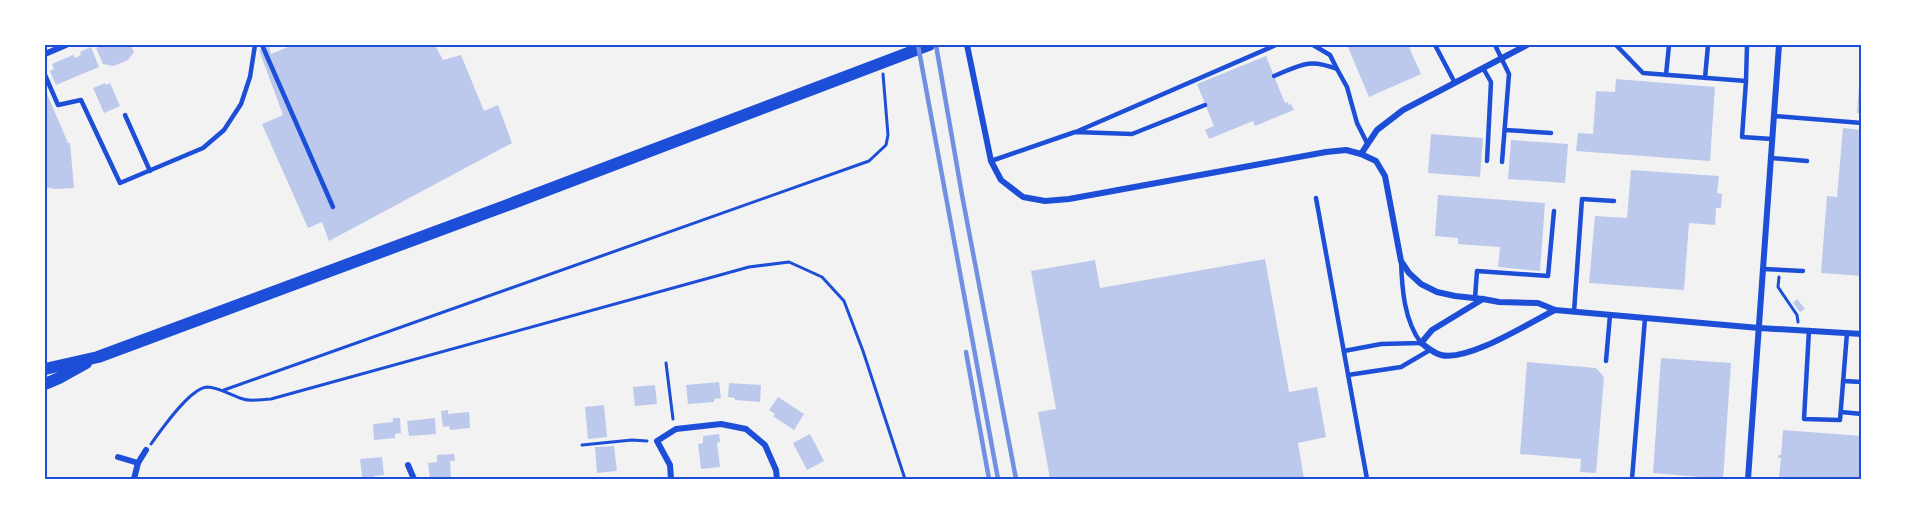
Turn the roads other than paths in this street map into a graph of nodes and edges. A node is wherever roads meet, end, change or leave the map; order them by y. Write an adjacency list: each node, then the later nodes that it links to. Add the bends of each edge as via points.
1 (66, 45): 16 (street)
2 (255, 45): 41 (lane, via 241,104 224,130 203,148)
3 (262, 45): 44 (lane)
4 (929, 45): 62 (main road)
5 (967, 45): 37 (street)
6 (1276, 45): 31 (lane)
7 (1313, 45): 19 (lane, via 1330,55)
8 (1435, 45): 25 (lane)
9 (1495, 45): 17 (lane)
10 (1527, 45): 17 (street)
11 (1616, 45): 21 (lane, via 1643,73)
12 (1669, 45): 21 (lane)
13 (1708, 45): 23 (lane)
14 (1748, 45): 24 (lane)
15 (1779, 45): 28 (street)
16 (45, 54)
17 (1501, 59): 18 (street); 30 (lane, via 1509,74)
18 (1483, 68): 25 (street); 39 (lane, via 1491,82)
19 (1337, 69): 22 (lane, via 1305,63); 34 (lane)
20 (45, 75): 41 (lane, via 58,105 81,100 120,183)
21 (1666, 75): 23 (lane)
22 (1274, 76)
23 (1705, 78): 24 (lane)
24 (1746, 81): 33 (lane, via 1742,137)
25 (1455, 83): 34 (street, via 1403,110)
26 (1205, 105): 31 (lane, via 1132,134)
27 (125, 115): 41 (lane)
28 (1774, 116): 29 (lane); 33 (street)
29 (1862, 123)
30 (1505, 130): 32 (lane); 40 (lane)
31 (1075, 132): 37 (lane)
32 (1551, 133)
33 (1772, 139): 36 (street)
34 (1367, 143): 35 (street)
35 (1361, 154): 37 (street, via 1346,150 1326,152 1045,201 1023,196 1001,180); 46 (street, via 1376,161 1385,176)
36 (1771, 158): 38 (lane); 47 (street)
37 (991, 160)
38 (1807, 161)
39 (1487, 162)
40 (1502, 162)
41 (150, 171)
42 (1316, 198): 61 (lane)
43 (1614, 201): 52 (lane, via 1582,199)
44 (333, 207)
45 (1554, 211): 49 (lane, via 1548,276 1477,271)
46 (1401, 261): 49 (street, via 1421,284 1437,292); 59 (lane, via 1408,318)
47 (1763, 269): 48 (lane); 55 (street)
48 (1803, 271)
49 (1475, 298): 50 (street)
50 (1483, 299): 51 (street, via 1538,303); 59 (street, via 1432,330)
51 (1555, 310): 52 (street); 60 (street, via 1481,348 1440,355)
52 (1574, 312): 53 (street)
53 (1610, 315): 54 (street); 63 (lane)
54 (1645, 318): 55 (street); 80 (lane)
55 (1759, 328): 56 (street); 81 (street)
56 (1809, 330): 57 (street); 69 (lane, via 1804,419 1840,420)
57 (1847, 333): 58 (street); 66 (lane)
58 (1862, 334)
59 (1421, 342): 60 (street); 61 (lane)
60 (1430, 350): 65 (lane, via 1401,367)
61 (1344, 351): 65 (lane)
62 (98, 357): 64 (main road); 68 (main road)
63 (1606, 361)
64 (45, 369)
65 (1348, 375): 79 (lane)
66 (1844, 381): 67 (lane); 69 (lane)
67 (1862, 382)
68 (45, 384)
69 (1841, 412): 70 (lane)
70 (1862, 414)
71 (146, 450): 73 (street)
72 (118, 458): 73 (street)
73 (138, 463): 75 (street)
74 (408, 465): 76 (street)
75 (134, 479)
76 (414, 479)
77 (671, 479): 78 (street, via 670,465 657,441 676,429 721,424 746,429 765,445)
78 (777, 479)
79 (1367, 479)
80 (1632, 479)
81 (1748, 479)

